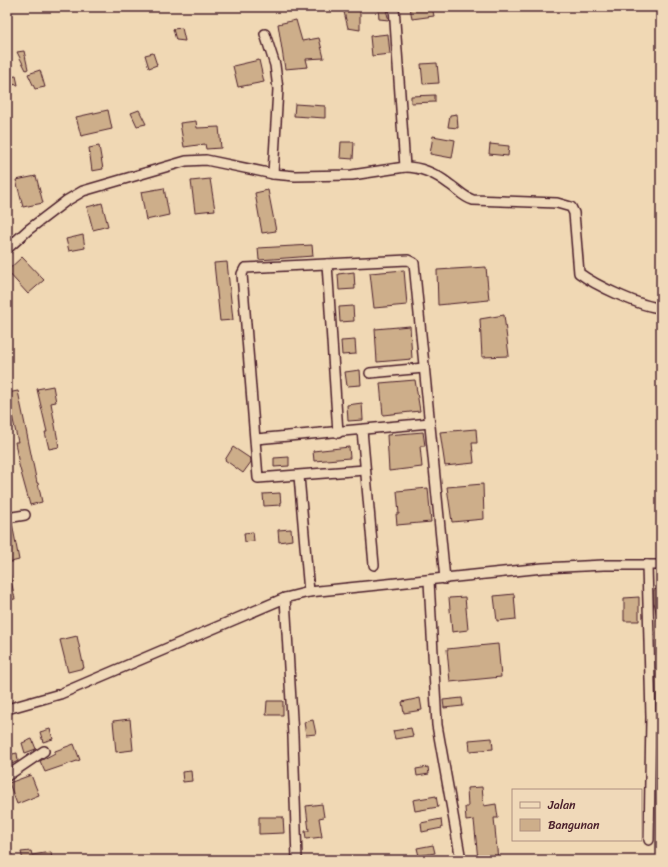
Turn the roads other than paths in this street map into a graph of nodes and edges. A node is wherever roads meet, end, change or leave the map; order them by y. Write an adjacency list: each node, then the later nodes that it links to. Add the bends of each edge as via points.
1 (394, 7): 3 (street)
2 (265, 34): 4 (street, via 275,65 278,89)
3 (405, 167): 4 (street, via 352,175); 7 (street, via 424,170 473,200 568,205 574,213 579,273 648,306)
4 (273, 174): 5 (street, via 206,160 169,165 78,194 28,230)
5 (7, 249)
6 (327, 264): 8 (street, via 408,260 413,262); 12 (street); 13 (street, via 247,268 242,271)
7 (661, 308)
8 (424, 368): 9 (street); 10 (street)
9 (370, 373)
10 (430, 423): 11 (street); 21 (street)
11 (362, 430): 12 (street); 14 (street)
12 (338, 432): 13 (street)
13 (256, 439): 15 (street, via 258,478)
14 (365, 470): 15 (street); 18 (street)
15 (300, 476): 23 (street)
16 (25, 515): 17 (street)
17 (7, 518)
18 (374, 565)
19 (647, 565): 20 (street); 21 (street, via 543,568); 28 (street, via 651,717)
20 (661, 565)
21 (445, 579): 22 (street)
22 (429, 581): 23 (street); 30 (street, via 437,725)
23 (309, 592): 24 (street)
24 (285, 598): 25 (street, via 60,694); 29 (street)
25 (7, 709)
26 (44, 751): 27 (street)
27 (7, 776)
28 (649, 840)
29 (297, 860)
30 (461, 860)

